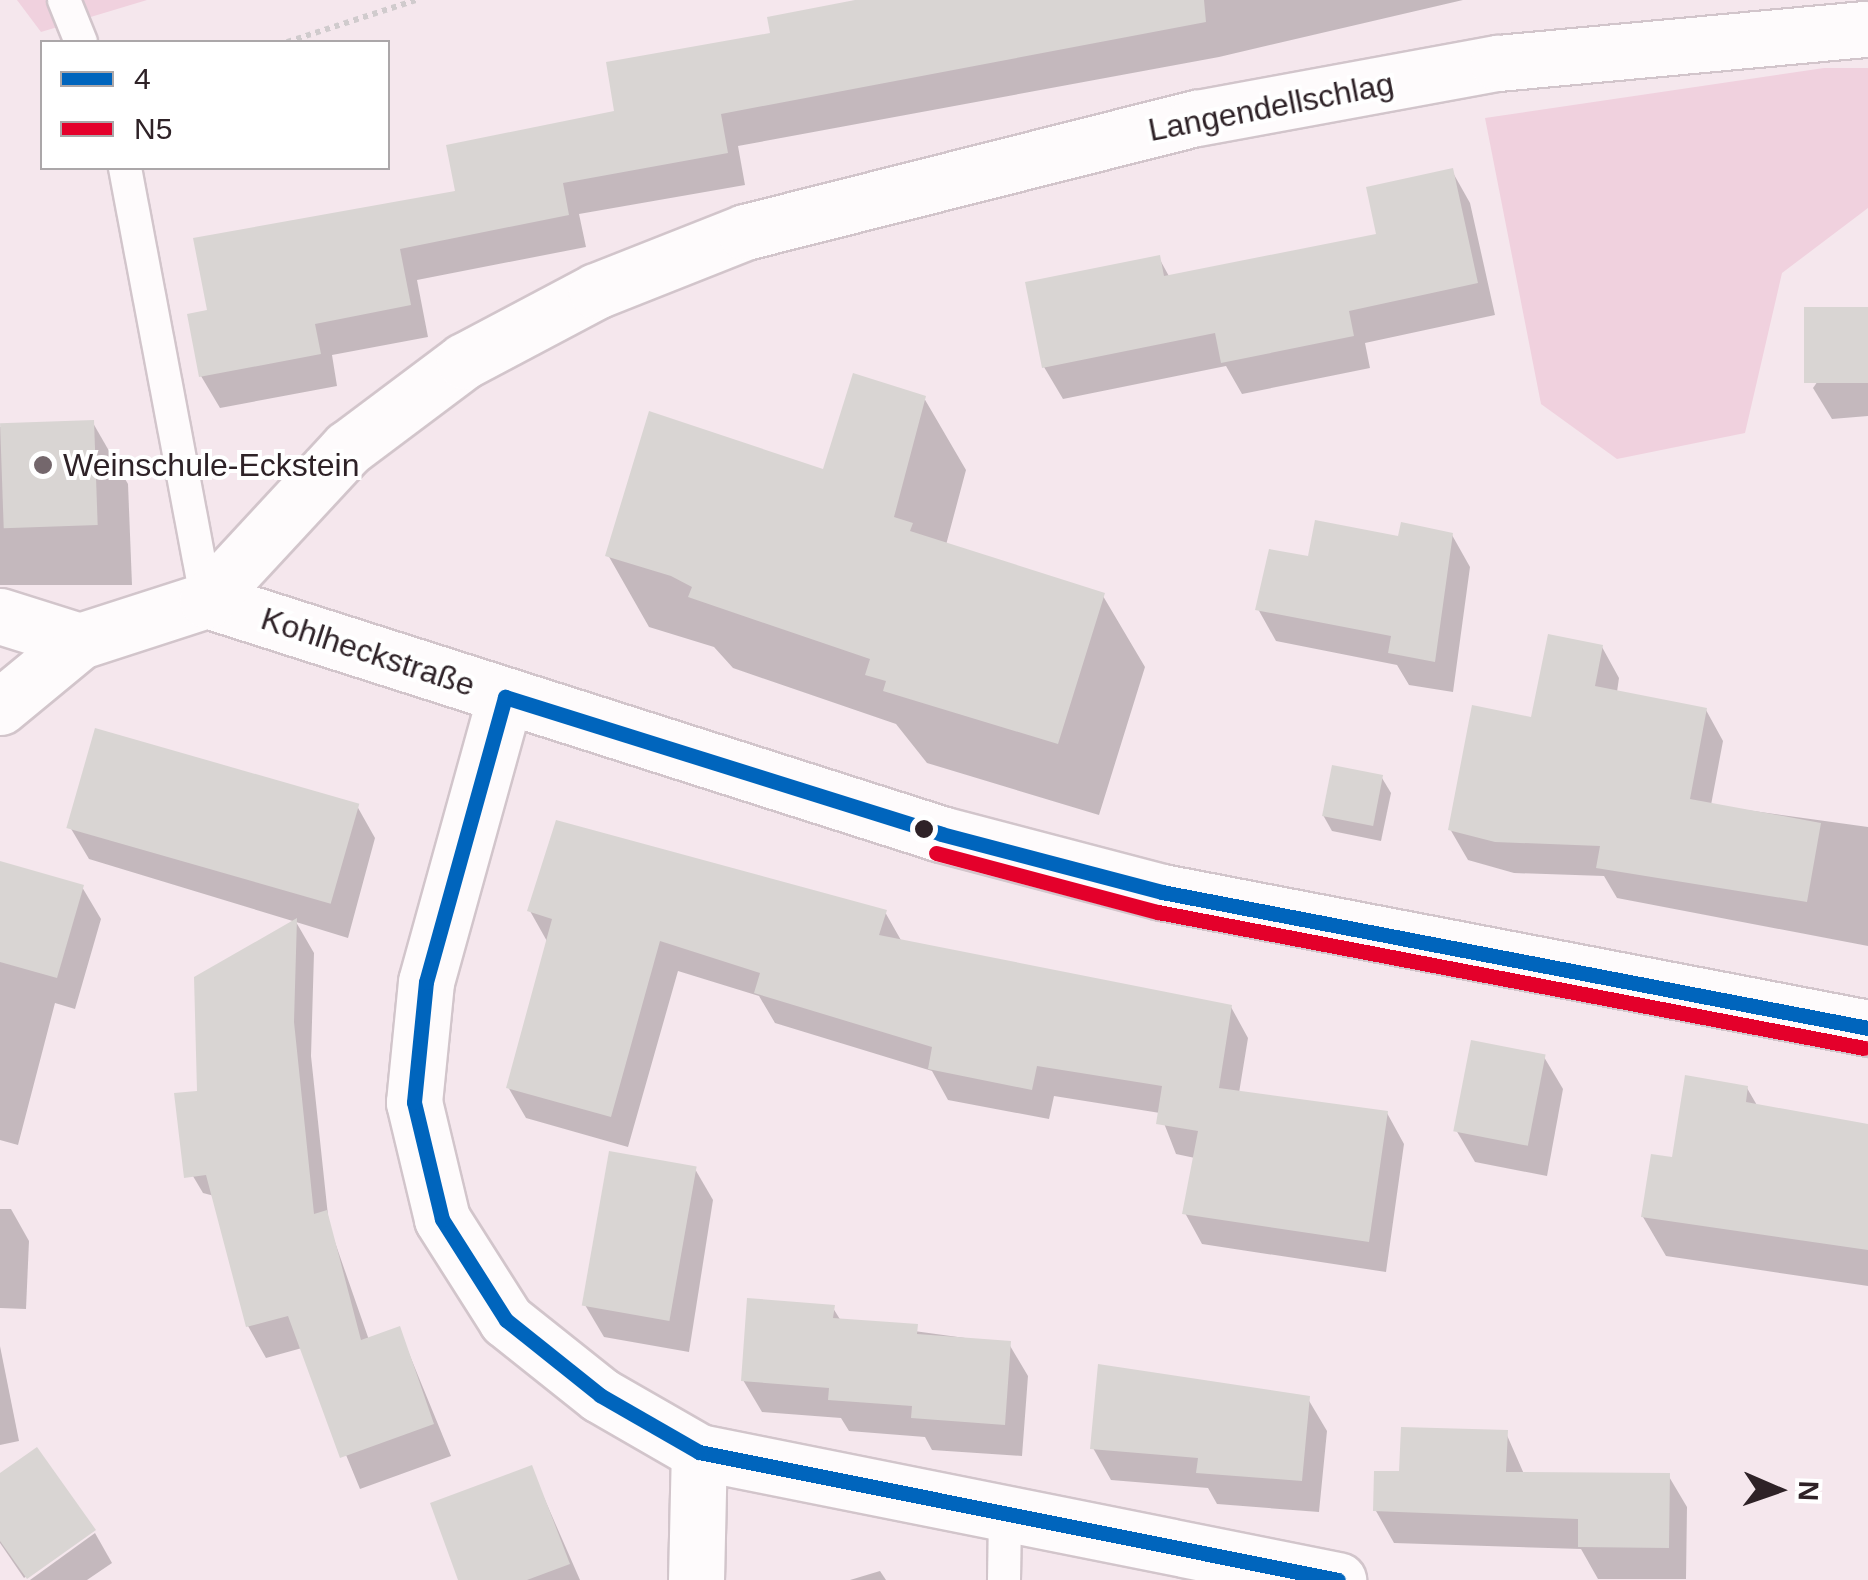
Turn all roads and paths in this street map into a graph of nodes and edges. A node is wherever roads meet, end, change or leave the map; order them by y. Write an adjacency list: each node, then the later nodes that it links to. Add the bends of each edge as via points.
1 (64, 0): 4 (lane)
2 (416, 0): 5 (path)
3 (1868, 29): 7 (street, Langendellschlag, via 1479,67 1197,118 745,232 596,292 464,362 348,448)
4 (80, 40)
5 (293, 40)
6 (125, 170): 7 (lane)
7 (207, 600): 9 (street); 10 (street, Kohlheckstraße)
8 (0, 616): 9 (street)
9 (80, 641): 11 (street)
10 (504, 697): 12 (street, Kohlheckstraße, via 941,834 1162,892); 13 (street, via 426,982 414,1102 442,1219 506,1320 600,1395)
11 (0, 707)
12 (1868, 1028)
13 (699, 1452): 14 (street); 15 (street)
14 (1005, 1513): 16 (lane); 17 (street)
15 (696, 1580)
16 (1004, 1580)
17 (1338, 1580)

